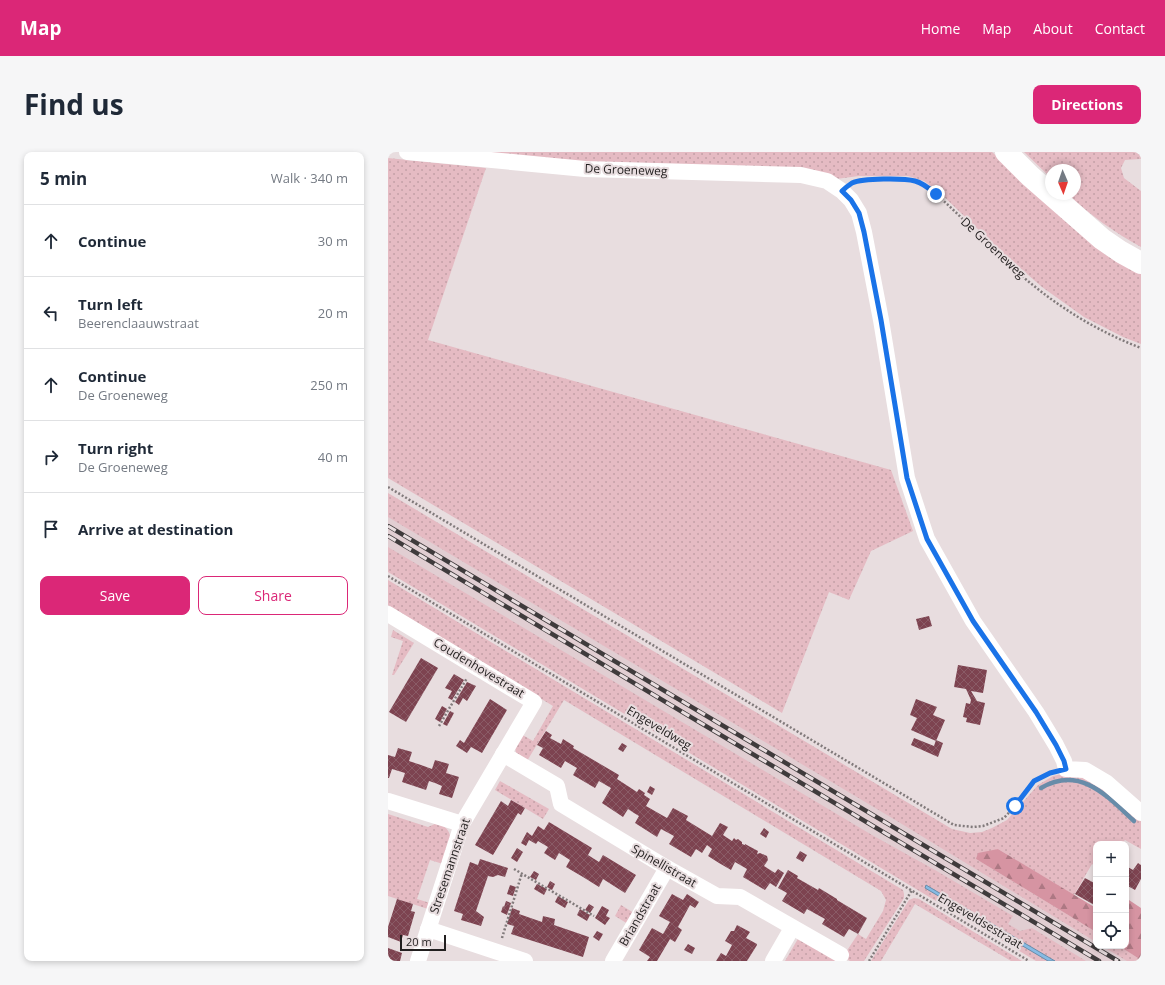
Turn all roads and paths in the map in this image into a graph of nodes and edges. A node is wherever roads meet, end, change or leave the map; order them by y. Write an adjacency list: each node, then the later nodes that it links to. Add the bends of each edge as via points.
1 (407, 152): 3 (street, De Groeneweg, via 585,169 801,175 827,181)
2 (1006, 152): 4 (street, via 1102,239)
3 (842, 191): 5 (path, De Groeneweg, via 853,183 868,180 907,180 922,184 1044,294 1101,330); 12 (street, De Groeneweg, via 859,213 864,232 907,478 927,539 973,621 1056,745)
4 (1141, 263)
5 (1141, 348)
6 (388, 487): 12 (path, via 954,825 983,826 1004,818 1034,781)
7 (388, 576): 19 (path, Engeveldweg)
8 (389, 619): 9 (street, Coudenhovestraat)
9 (475, 666): 10 (path); 11 (street, Coudenhovestraat, via 534,702)
10 (439, 726)
11 (503, 754): 15 (street, Stresemannstraat); 16 (street, Spinellistraat, via 557,786 561,804)
12 (1066, 769): 14 (street, via 1085,770 1107,783)
13 (388, 801): 15 (street)
14 (1141, 813)
15 (462, 824): 23 (street, Stresemannstraat)
16 (667, 868): 22 (street, Spinellistraat, via 717,896 740,897); 28 (street, Briandstraat)
17 (514, 869): 18 (path)
18 (522, 873): 21 (path); 24 (path)
19 (912, 890): 20 (path, Engeveldweg); 30 (path)
20 (921, 896): 31 (path, Engeveldsestraat)
21 (594, 916)
22 (792, 928): 25 (street, Spinellistraat); 29 (street)
23 (428, 929): 24 (street); 26 (street, Stresemannstraat)
24 (497, 952): 27 (street)
25 (840, 955)
26 (418, 961)
27 (525, 961)
28 (613, 961)
29 (773, 961)
30 (869, 961)
31 (1029, 961)

